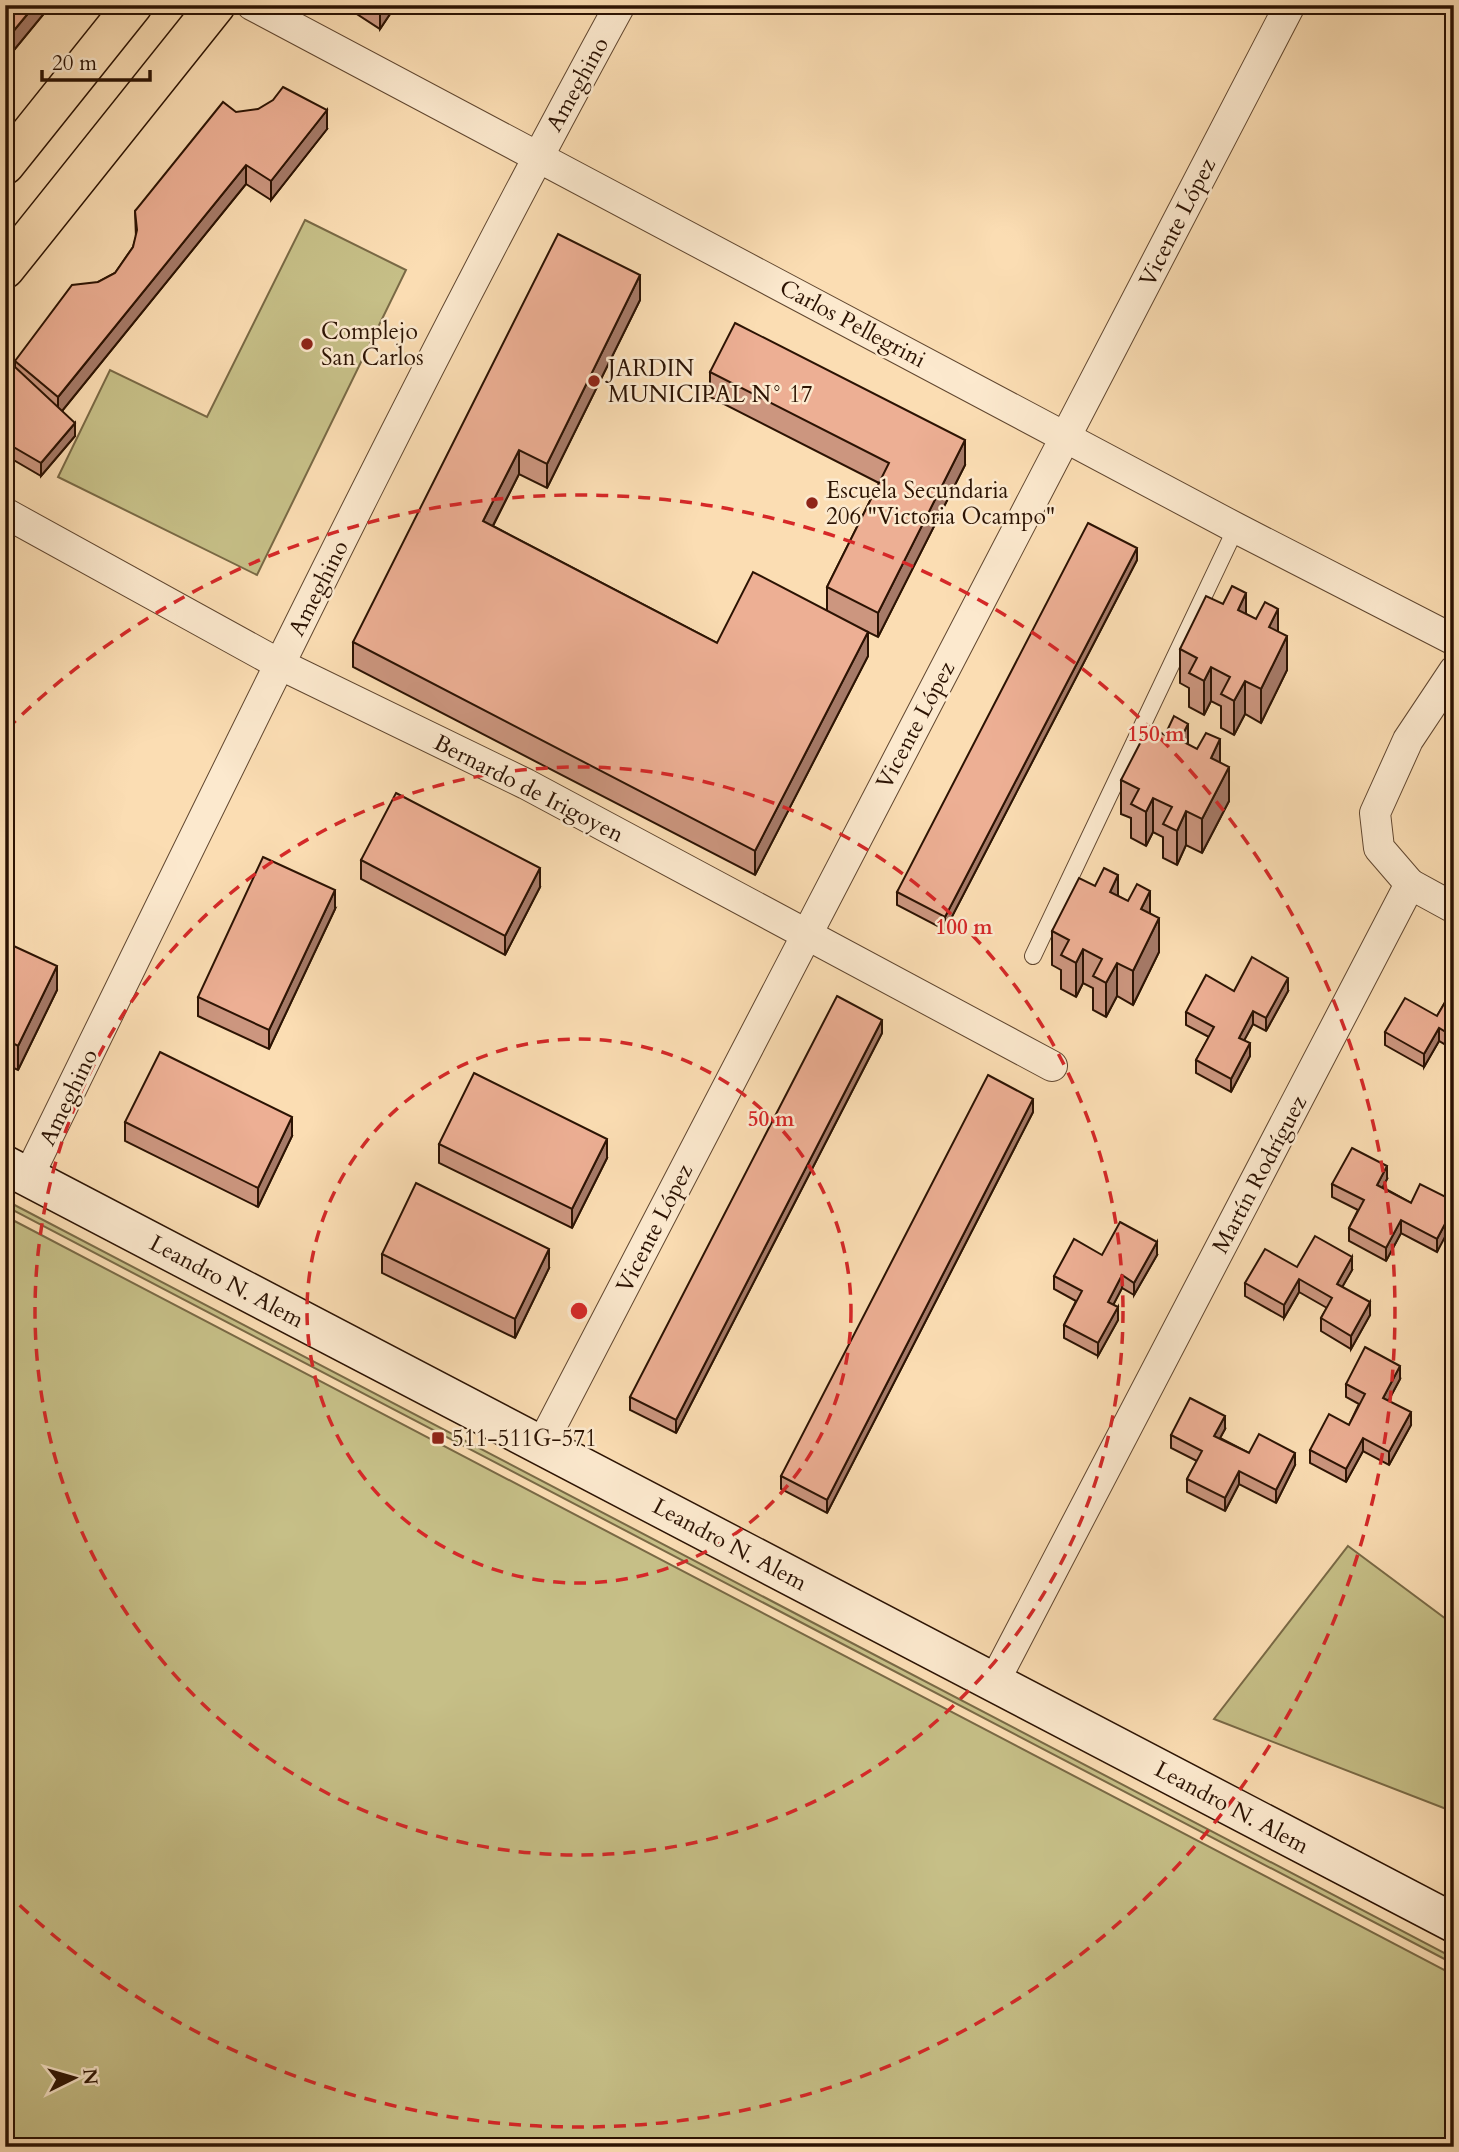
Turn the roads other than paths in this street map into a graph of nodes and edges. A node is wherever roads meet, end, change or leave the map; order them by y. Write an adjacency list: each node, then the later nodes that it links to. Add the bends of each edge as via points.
1 (133, 5): 7 (main road)
2 (216, 5): 8 (main road)
3 (253, 5): 6 (street, Carlos Pellegrini)
4 (620, 5): 6 (street, Ameghino)
5 (1290, 5): 9 (street, Vicente López)
6 (538, 155): 9 (street, Carlos Pellegrini); 13 (street, Ameghino)
7 (5, 165)
8 (5, 269)
9 (1065, 437): 11 (street, Carlos Pellegrini); 17 (street, Vicente López)
10 (5, 513): 13 (street, Bernardo de Irigoyen)
11 (1236, 528): 12 (street, Carlos Pellegrini); 18 (lane)
12 (1454, 640)
13 (279, 664): 17 (street, Bernardo de Irigoyen, via 526,784); 20 (street, Ameghino)
14 (1454, 671): 15 (street, via 1408,740 1375,813 1379,848)
15 (1410, 884): 16 (street); 22 (street, Martín Rodríguez)
16 (1454, 908)
17 (806, 934): 19 (street, Bernardo de Irigoyen); 21 (street, Vicente López)
18 (1033, 956)
19 (1052, 1066)
20 (17, 1171): 21 (main road, Leandro N. Alem)
21 (541, 1446): 22 (main road, Leandro N. Alem)
22 (994, 1682): 23 (main road, Leandro N. Alem)
23 (1454, 1923)

